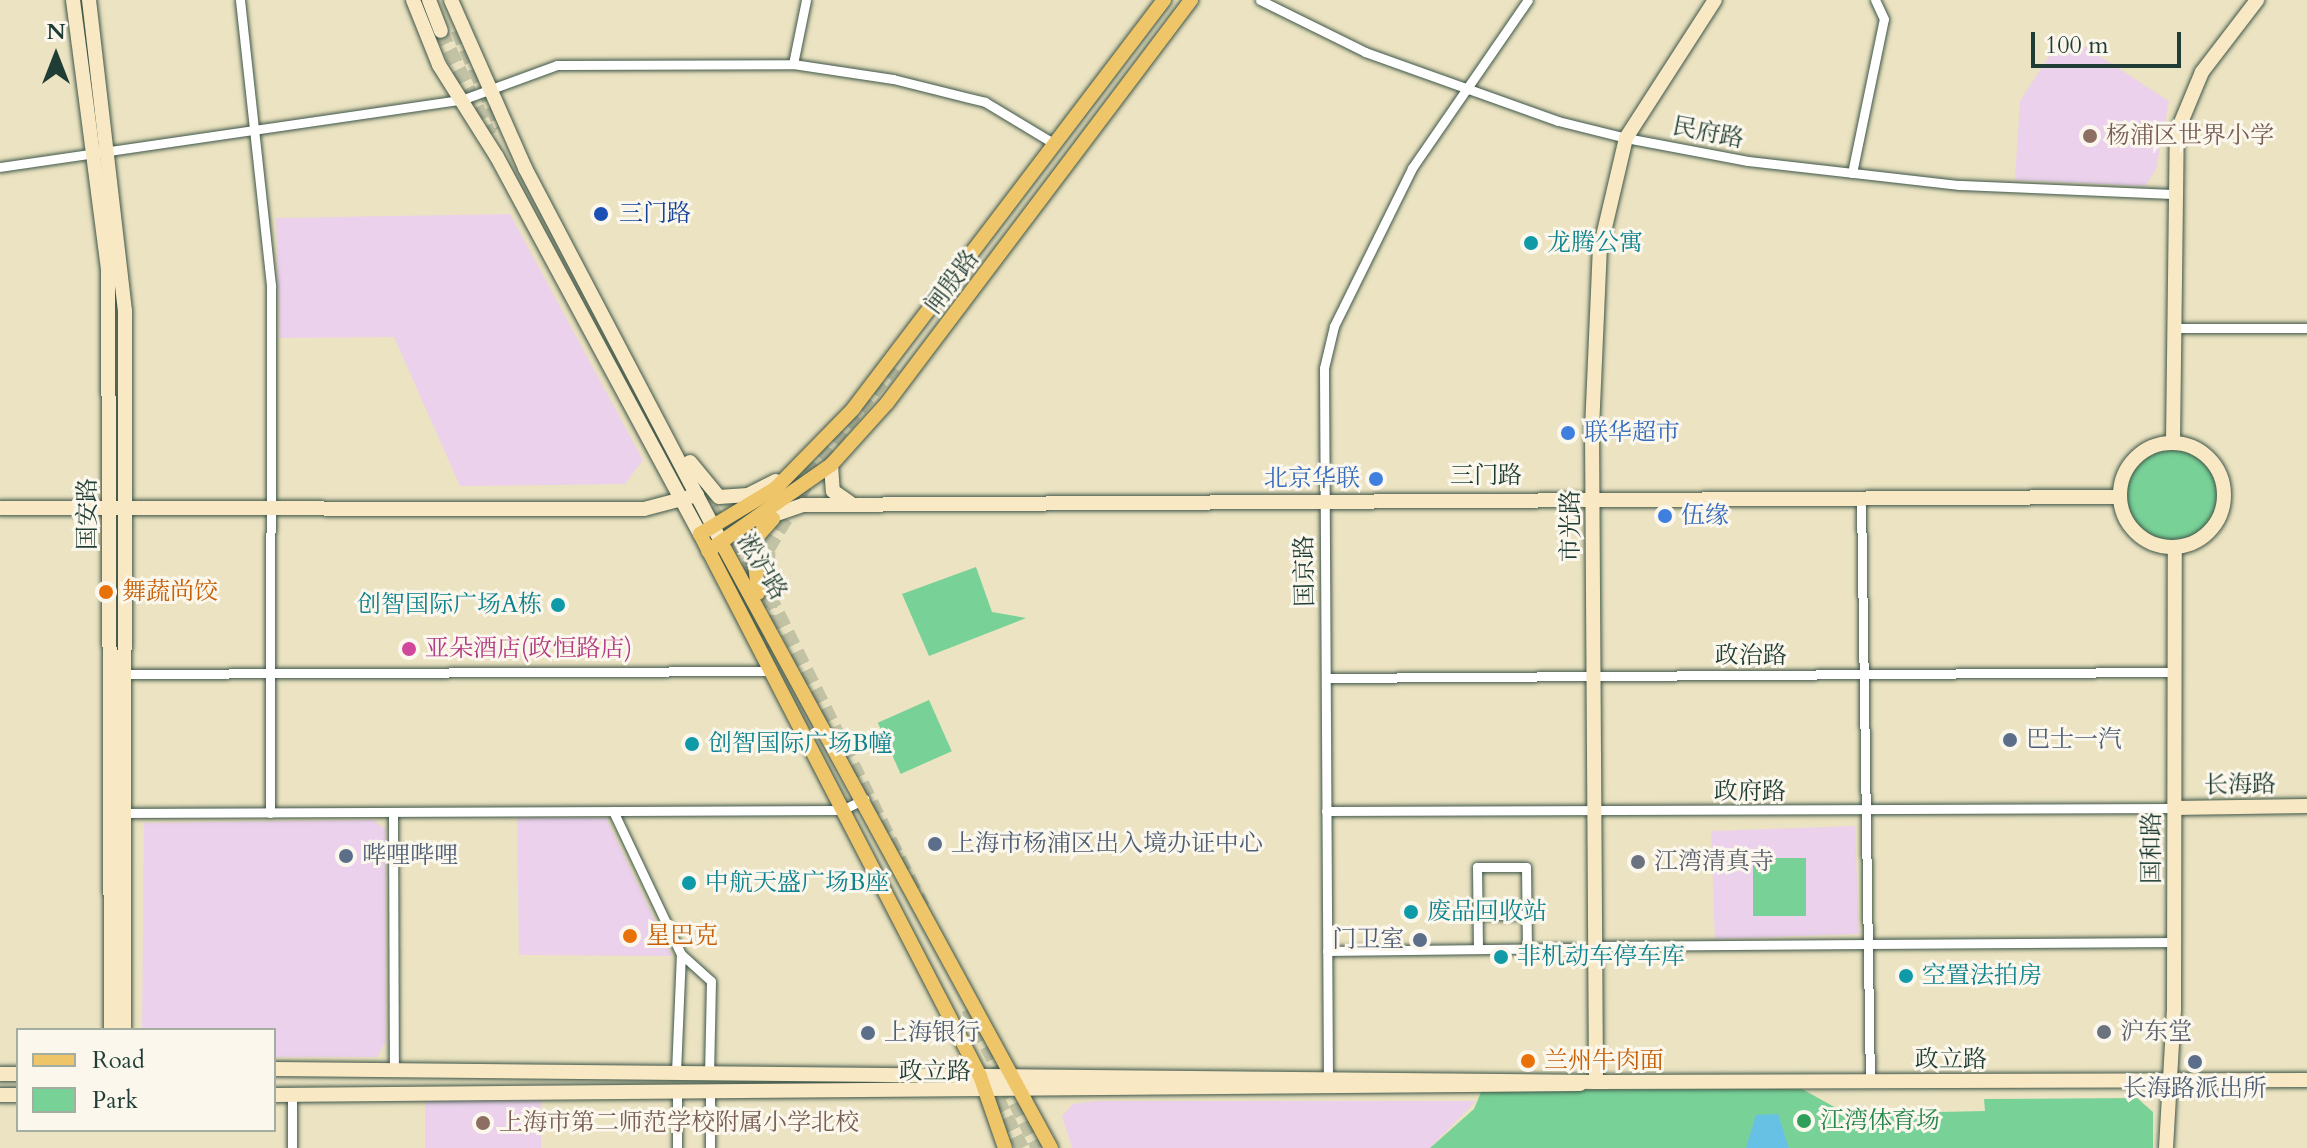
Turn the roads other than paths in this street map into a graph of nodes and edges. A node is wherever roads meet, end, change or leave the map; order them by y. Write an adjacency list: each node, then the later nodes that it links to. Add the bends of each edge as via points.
1 (73, 0): 25 (main road, 国安路)
2 (89, 0): 25 (main road, 国安路)
3 (240, 0): 21 (street)
4 (413, 0): 20 (main road, 淞沪路, via 439,65)
5 (429, 0): 6 (main road, via 448,28)
6 (448, 0): 19 (main road, 淞沪路)
7 (806, 0): 17 (street)
8 (1164, 0): 16 (main road, 闸殷路)
9 (1191, 0): 15 (main road, 闸殷路)
10 (1260, 0): 18 (street, 民府路, via 1341,43)
11 (1528, 0): 18 (street, 国京路)
12 (1715, 0): 22 (main road, 市光路)
13 (1875, 0): 27 (street, via 1884,19)
14 (2257, 0): 29 (main road, via 2202,72 2182,113)
15 (1154, 47): 16 (main road, via 1150,31); 23 (main road, 闸殷路)
16 (1127, 50): 24 (main road, 闸殷路)
17 (793, 64): 19 (street, via 557,65); 24 (street, via 985,102)
18 (1463, 87): 22 (street, 民府路); 40 (street, 国京路, via 1412,168 1334,326 1323,384)
19 (488, 89): 20 (street); 32 (main road, 淞沪路)
20 (464, 99): 21 (street); 42 (main road, 淞沪路)
21 (259, 128): 25 (street); 47 (street, via 271,285)
22 (1626, 138): 27 (street, 民府路); 38 (main road, 市光路, via 1599,261)
23 (1086, 142): 28 (main road, via 898,370); 34 (main road, 闸殷路)
24 (1055, 144): 28 (main road, 闸殷路)
25 (102, 151): 26 (street); 45 (main road, 国安路); 46 (main road, 国安路, via 125,311)
26 (0, 167)
27 (1852, 173): 29 (street, 民府路)
28 (1018, 193): 35 (main road, 闸殷路, via 853,409)
29 (2174, 194): 30 (main road)
30 (2174, 328): 31 (street); 33 (main road)
31 (2307, 328)
32 (666, 430): 35 (main road, via 719,497 748,495); 37 (main road, 淞沪路)
33 (2173, 442): 39 (main road, via 2141,453); 52 (main road, via 2206,455 2225,485 2219,520 2208,534)
34 (831, 465): 36 (main road, 闸殷路); 43 (main road, via 833,491)
35 (791, 474): 50 (main road, 闸殷路)
36 (809, 483): 48 (main road); 49 (main road, 闸殷路)
37 (697, 495): 42 (main road); 50 (main road, 淞沪路)
38 (1593, 497): 40 (main road, 三门路); 41 (main road, 三门路); 59 (main road, 市光路)
39 (2120, 497): 41 (main road, 三门路); 52 (main road, via 2141,538)
40 (1324, 499): 43 (main road, 三门路); 60 (street, 国京路)
41 (1861, 499): 58 (street)
42 (682, 501): 47 (main road, via 644,509); 50 (main road, 淞沪路)
43 (854, 505): 48 (main road, 三门路)
44 (0, 508): 45 (main road)
45 (109, 508): 46 (main road); 57 (main road, 国安路)
46 (125, 508): 47 (main road); 57 (main road, 国安路)
47 (271, 509): 56 (street)
48 (784, 509): 49 (main road, 三门路); 53 (main road, via 753,541 752,573)
49 (755, 522): 51 (main road, 闸殷路)
50 (706, 530): 51 (main road, 淞沪路)
51 (715, 547): 53 (main road, 淞沪路); 54 (main road, 淞沪路)
52 (2175, 548): 55 (main road, 国和路)
53 (764, 613): 61 (main road, 淞沪路)
54 (769, 671): 56 (street); 64 (main road, 淞沪路)
55 (2174, 672): 58 (street, 政治路); 63 (main road, 国和路)
56 (271, 673): 57 (street); 70 (street)
57 (119, 674): 69 (main road, 国安路)
58 (1865, 675): 59 (street, 政治路); 67 (street)
59 (1595, 677): 60 (street, 政治路); 71 (main road, 市光路)
60 (1327, 678): 66 (street, 国京路)
61 (865, 799): 64 (street); 89 (main road, 淞沪路)
62 (2307, 806): 63 (main road, 长海路)
63 (2174, 808): 67 (street, 政府路); 74 (main road, 国和路)
64 (842, 810): 65 (street); 88 (main road, 淞沪路)
65 (613, 811): 68 (street); 81 (street)
66 (1326, 811): 71 (street, 政府路); 80 (street, 国京路)
67 (1869, 811): 71 (street, 政府路); 75 (street)
68 (393, 812): 70 (street); 85 (street)
69 (118, 813): 70 (street); 82 (main road, 国安路); 83 (main road, 国安路)
70 (270, 813)
71 (1597, 813): 76 (main road, 市光路)
72 (1477, 915): 73 (street); 73 (street, via 1477,867 1526,867); 79 (street)
73 (1527, 915): 77 (street)
74 (2175, 942): 75 (street); 91 (main road, 国和路)
75 (1868, 944): 76 (street); 93 (street)
76 (1595, 946): 92 (main road, 市光路)
77 (1527, 948): 78 (street); 79 (street)
78 (1572, 948)
79 (1478, 949): 80 (street)
80 (1327, 951): 94 (street, 国京路)
81 (681, 954): 86 (street); 87 (street, via 711,981)
82 (111, 1028)
83 (124, 1028)
84 (276, 1069): 85 (main road, 政立路)
85 (394, 1069): 86 (main road, 政立路)
86 (676, 1072): 87 (main road, 政立路)
87 (709, 1073): 88 (main road, 政立路)
88 (980, 1076): 89 (main road, 政立路); 98 (main road, 淞沪路)
89 (1006, 1076): 94 (main road, 政立路); 97 (main road, 淞沪路)
90 (2307, 1080): 91 (main road, 政立路)
91 (2165, 1081): 93 (main road, 政立路); 106 (main road, 国和路)
92 (1596, 1082): 93 (main road, 政立路); 94 (main road, 政立路)
93 (1870, 1082)
94 (1328, 1084): 97 (main road, 政立路)
95 (677, 1093): 96 (main road, 政立路); 100 (main road, 政立路); 102 (street)
96 (710, 1093): 98 (main road, 政立路); 103 (street)
97 (1022, 1093): 98 (main road, 政立路); 105 (main road, 淞沪路)
98 (981, 1094): 104 (main road, 淞沪路)
99 (276, 1095): 100 (main road, 政立路)
100 (292, 1095): 101 (street)
101 (292, 1148)
102 (677, 1148)
103 (710, 1148)
104 (1005, 1148)
105 (1051, 1148)
106 (2166, 1148)

